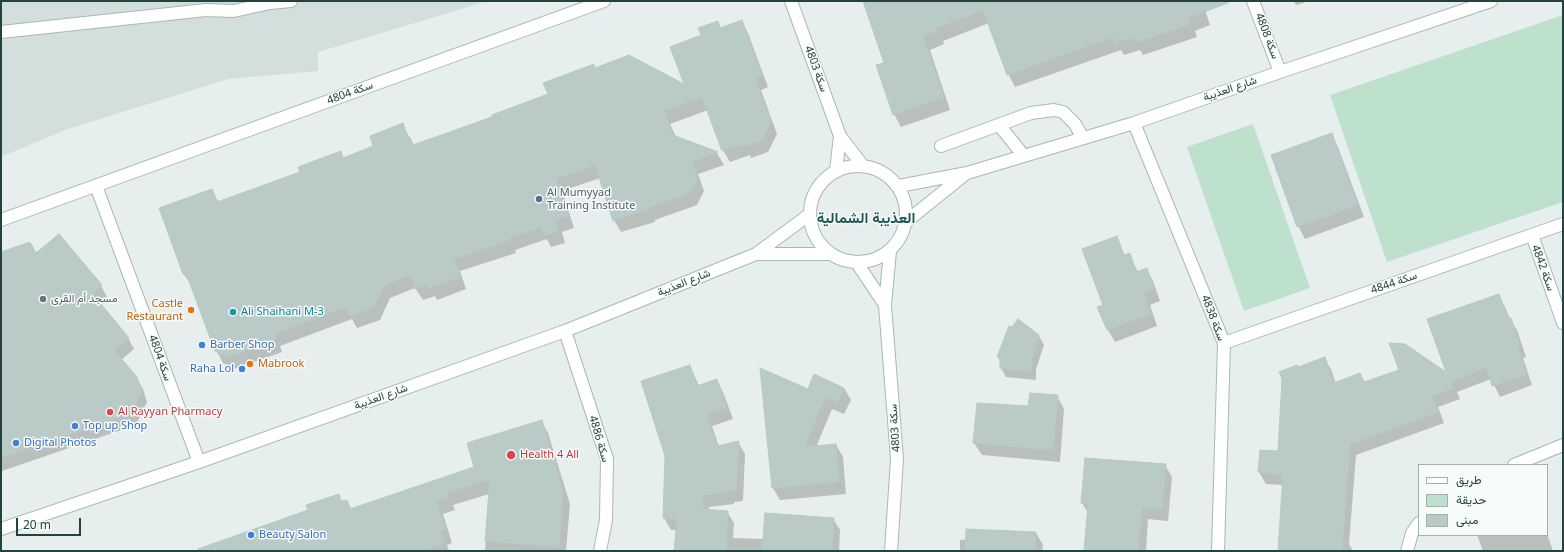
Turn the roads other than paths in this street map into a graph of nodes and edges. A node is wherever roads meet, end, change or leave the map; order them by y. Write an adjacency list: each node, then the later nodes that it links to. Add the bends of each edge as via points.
1 (291, 1): 6 (street, via 234,11 206,10)
2 (604, 1): 17 (street, سكة 4804)
3 (791, 1): 10 (street, سكة 4803)
4 (1253, 1): 7 (street, سكة 4808)
5 (1491, 1): 7 (street, شارع العذيبة)
6 (1, 32)
7 (1280, 72): 8 (street, شارع العذيبة)
8 (1134, 123): 11 (street, شارع العذيبة); 31 (street, سكة 4838)
9 (999, 125): 11 (street, via 1031,113 1054,110 1063,112 1075,124); 12 (street); 13 (street)
10 (840, 136): 14 (street, سكة 4803); 15 (street, سكة 4803)
11 (1083, 138): 13 (street, شارع العذيبة)
12 (941, 146)
13 (1024, 156): 16 (street, شارع العذيبة)
14 (863, 166): 15 (street); 18 (street, via 877,169)
15 (836, 171): 19 (street, via 817,189)
16 (967, 173): 18 (street, شارع العذيبة); 21 (street, شارع العذيبة)
17 (96, 186): 20 (street, سكة 4804); 33 (street, سكة 4804)
18 (899, 186): 21 (street, via 906,203)
19 (810, 214): 25 (street, شارع العذيبة); 26 (street, via 815,236)
20 (1, 220)
21 (907, 221): 24 (street, via 904,232)
22 (1563, 224): 23 (street, سكة 4844)
23 (1532, 235): 29 (street, سكة 4842); 31 (street, سكة 4844)
24 (890, 251): 27 (street, via 869,262); 28 (street, سكة 4803)
25 (756, 254): 26 (street, شارع العذيبة); 30 (street, شارع العذيبة)
26 (830, 254): 27 (street)
27 (857, 263): 28 (street, سكة 4803)
28 (885, 305): 38 (street, سكة 4803, via 897,459)
29 (1563, 323)
30 (565, 331): 33 (street, شارع العذيبة); 37 (street, سكة 4886, via 607,459 606,520)
31 (1224, 343): 39 (street, سكة 4838)
32 (1563, 445): 34 (street)
33 (199, 462): 36 (street, شارع العذيبة)
34 (1516, 464)
35 (1418, 524): 40 (street, via 1412,533)
36 (1, 529)
37 (600, 551)
38 (891, 551)
39 (1218, 551)
40 (1407, 551)

